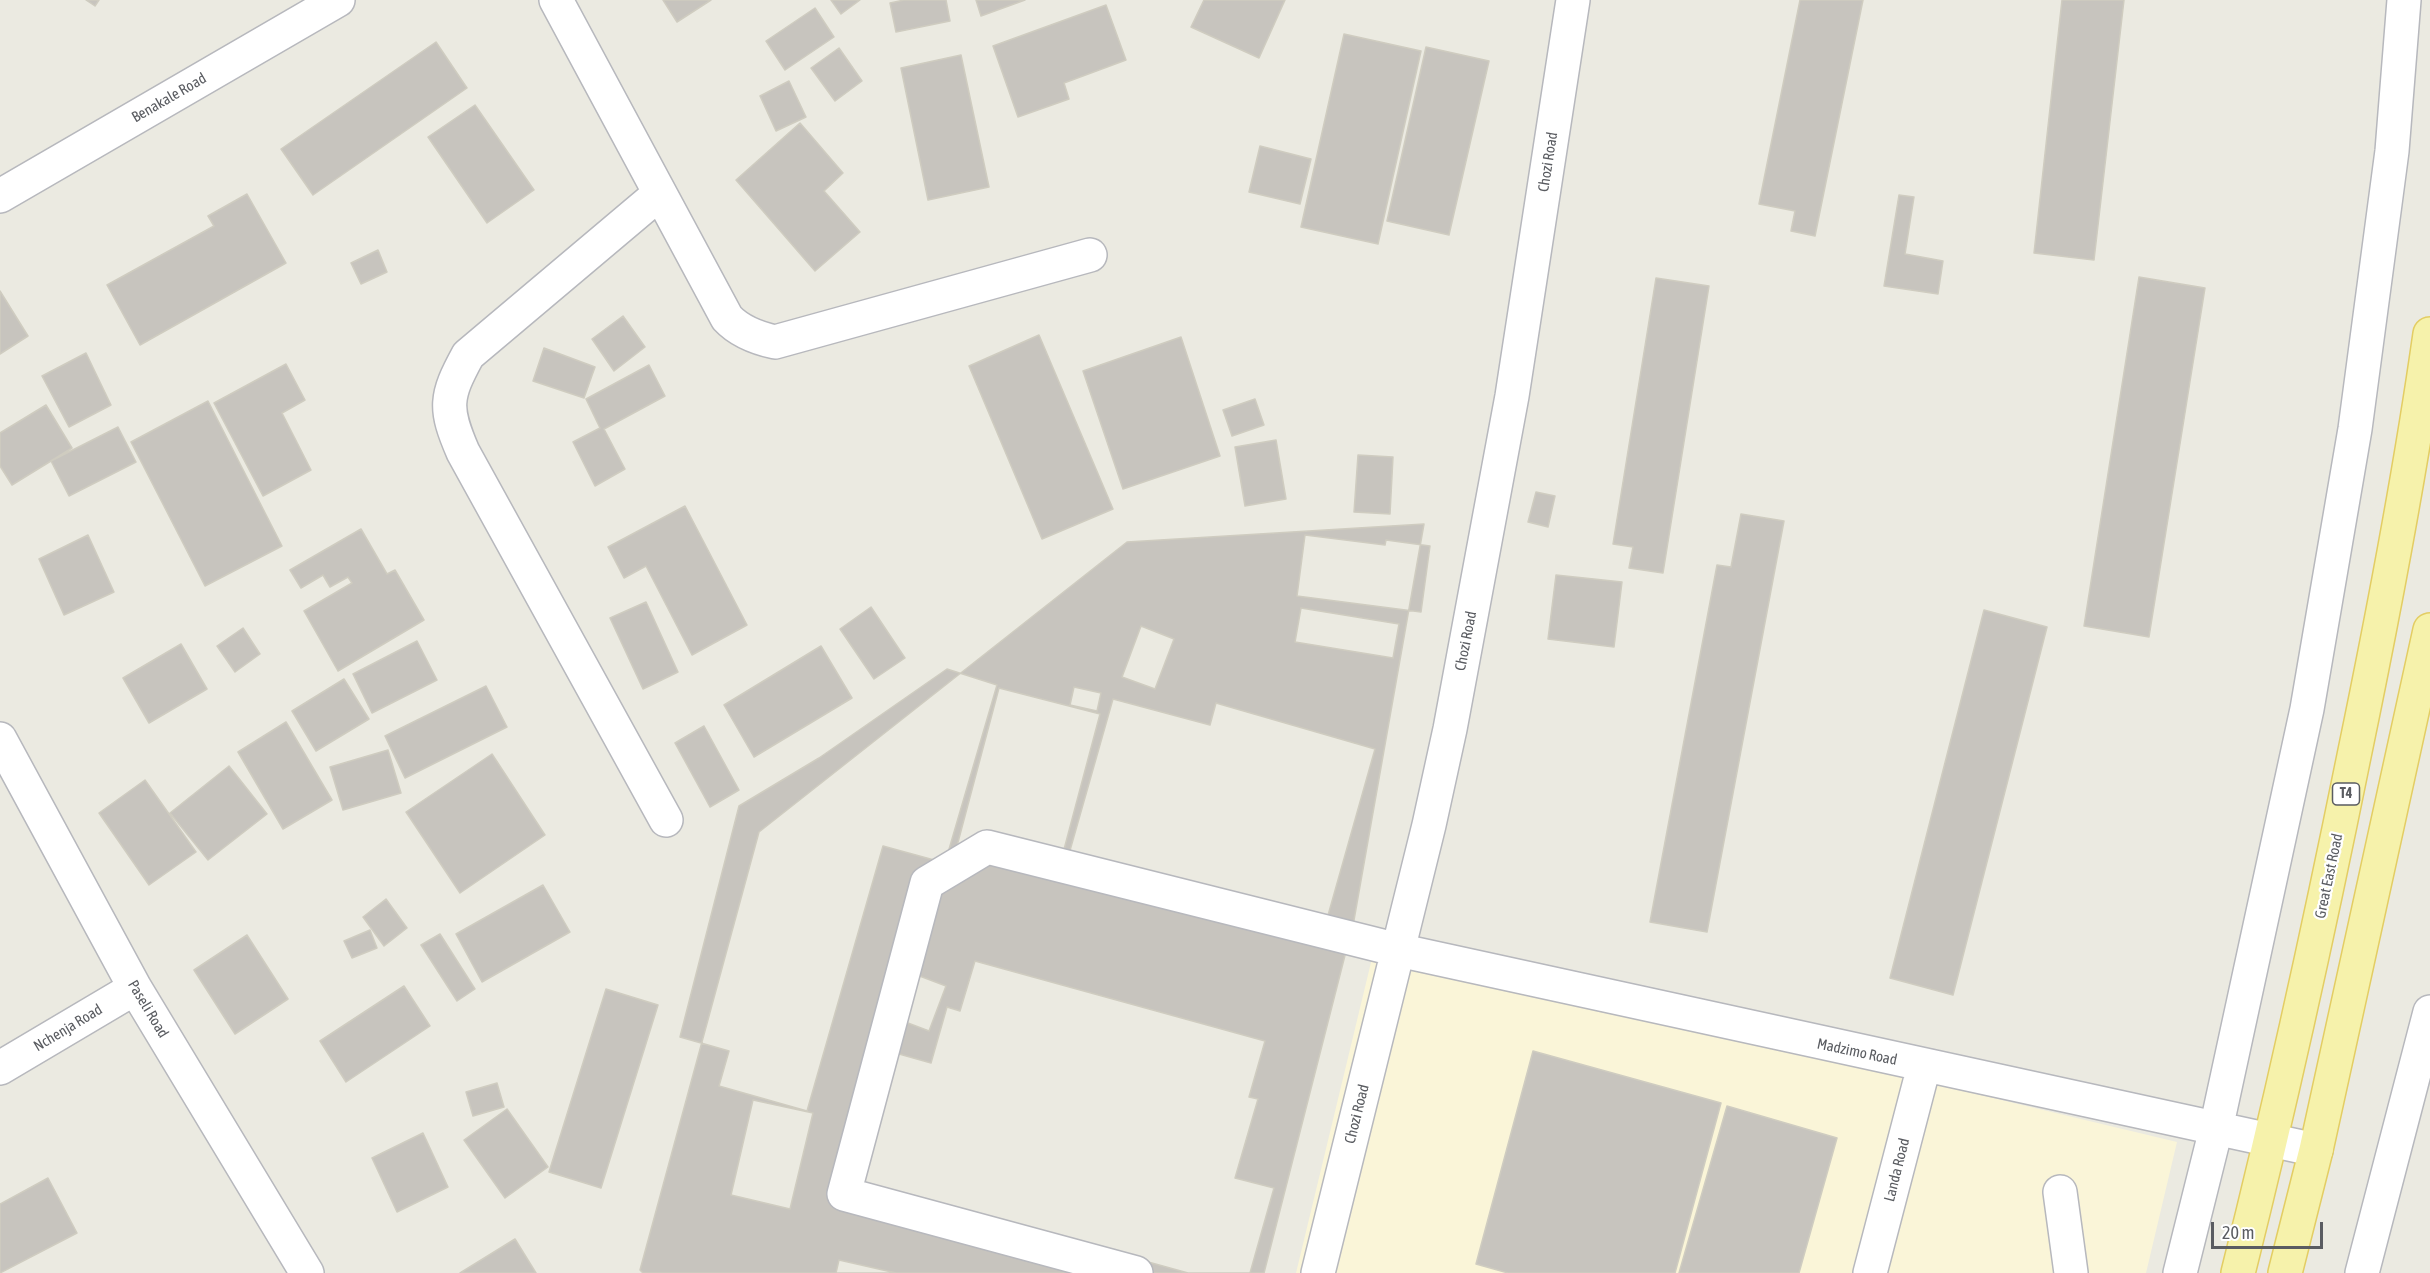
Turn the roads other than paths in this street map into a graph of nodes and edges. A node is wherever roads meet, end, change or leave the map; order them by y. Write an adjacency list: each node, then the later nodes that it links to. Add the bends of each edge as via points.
1 (338, 0): 6 (street, Benakale Road)
2 (556, 0): 5 (street)
3 (1573, 0): 12 (street, Chozi Road, via 1510,407 1450,729)
4 (2404, 0): 17 (street, via 2392,152 2355,429 2307,709)
5 (659, 194): 7 (street, via 727,318 746,333 776,342); 11 (street, via 468,355 453,382 449,403 451,424 463,452)
6 (0, 196)
7 (1090, 255)
8 (2430, 334): 18 (main road, Great East Road / T4, via 2414,448 2377,641)
9 (2430, 630): 19 (main road)
10 (0, 739): 13 (street, Paseli Road)
11 (666, 820)
12 (1398, 950): 15 (street, Madzimo Road); 22 (street, Madzimo Road, via 987,846 927,883 844,1194); 23 (street, Chozi Road)
13 (135, 988): 16 (street, Nchenja Road); 21 (street, Paseli Road)
14 (2430, 1012): 29 (street)
15 (1924, 1066): 17 (street, Madzimo Road); 24 (street, Landa Road)
16 (0, 1068)
17 (2216, 1129): 18 (street, Madzimo Road); 26 (street)
18 (2271, 1139): 19 (street, Madzimo Road); 27 (main road, Great East Road / T4)
19 (2316, 1150): 28 (main road)
20 (2060, 1192): 25 (street)
21 (307, 1273)
22 (1136, 1273)
23 (1318, 1273)
24 (1870, 1273)
25 (2071, 1273)
26 (2180, 1273)
27 (2238, 1273)
28 (2285, 1273)
29 (2362, 1273)

